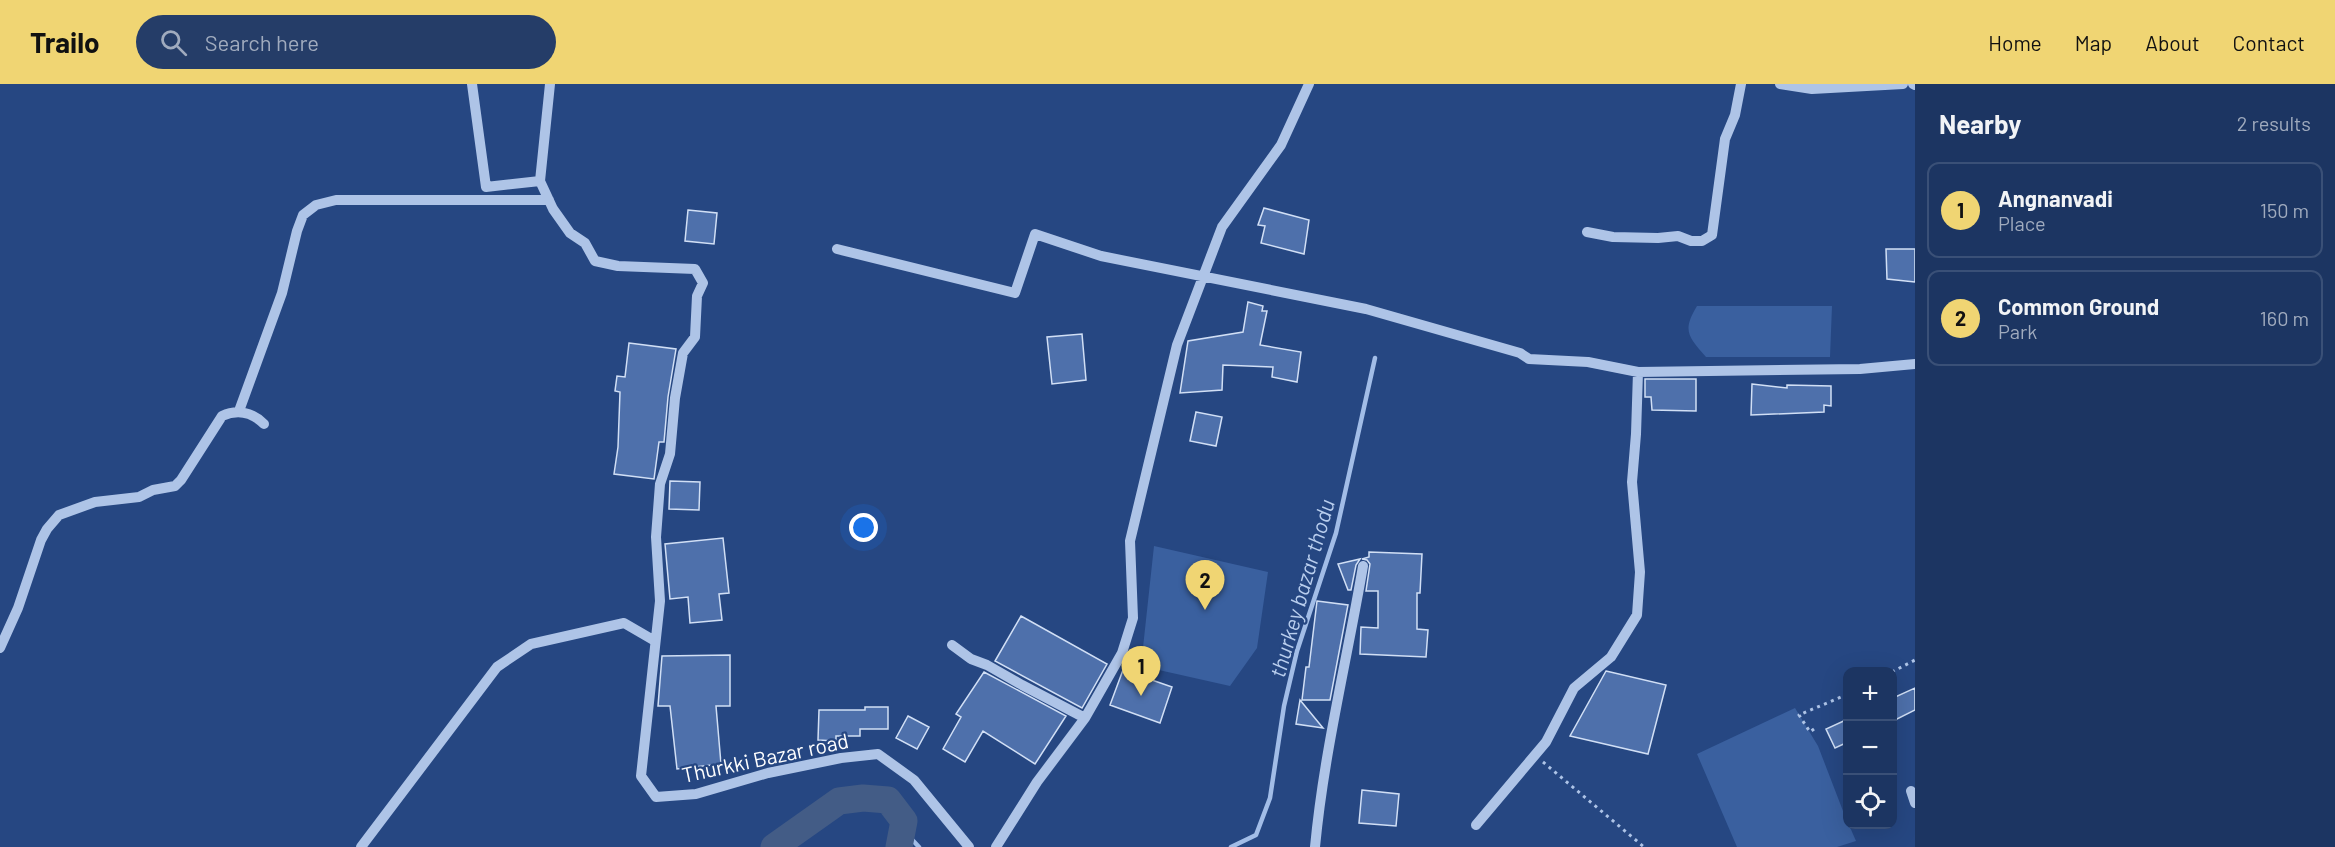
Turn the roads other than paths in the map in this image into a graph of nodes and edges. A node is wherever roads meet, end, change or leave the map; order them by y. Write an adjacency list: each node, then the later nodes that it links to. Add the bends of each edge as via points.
1 (472, 84): 7 (street, via 486,187)
2 (550, 84): 7 (street)
3 (1309, 84): 11 (street, via 1281,145 1222,227)
4 (1742, 84): 9 (street, via 1725,140 1712,235 1702,241 1691,241 1678,236 1613,237)
5 (1780, 84): 6 (street, via 1812,89)
6 (1903, 84)
7 (540, 181): 8 (street)
8 (549, 200): 14 (street, via 336,200 303,214 282,293); 17 (street, via 570,233 585,243 595,261 618,266 695,269 703,283 697,296 695,337 683,353 670,454 660,484 656,537 660,601)
9 (1587, 232)
10 (837, 249): 11 (street, via 1015,293 1035,234 1101,256)
11 (1203, 275): 13 (street, via 1366,309 1520,352 1529,359 1588,362); 20 (street, via 1177,345 1130,541 1133,618 1122,653)
12 (1915, 364): 13 (street, via 1860,369)
13 (1638, 372): 23 (street, via 1632,482 1640,572 1637,615 1611,657 1574,688 1546,742)
14 (239, 411): 15 (street); 19 (street, via 222,416 175,486 139,497 95,502 59,515 41,540)
15 (264, 424)
16 (1363, 566): 27 (street, via 1326,758)
17 (655, 641): 24 (street, via 624,622 531,644 497,668); 25 (street, Thurkki Bazar road, via 641,776 656,797 696,794 768,773 878,754 914,780)
18 (952, 645): 20 (street, via 971,659)
19 (0, 648)
20 (1085, 718): 26 (street, via 1037,782)
21 (1911, 791): 22 (street)
22 (1915, 803)
23 (1476, 825)
24 (361, 847)
25 (969, 847)
26 (996, 847)
27 (1315, 847)

